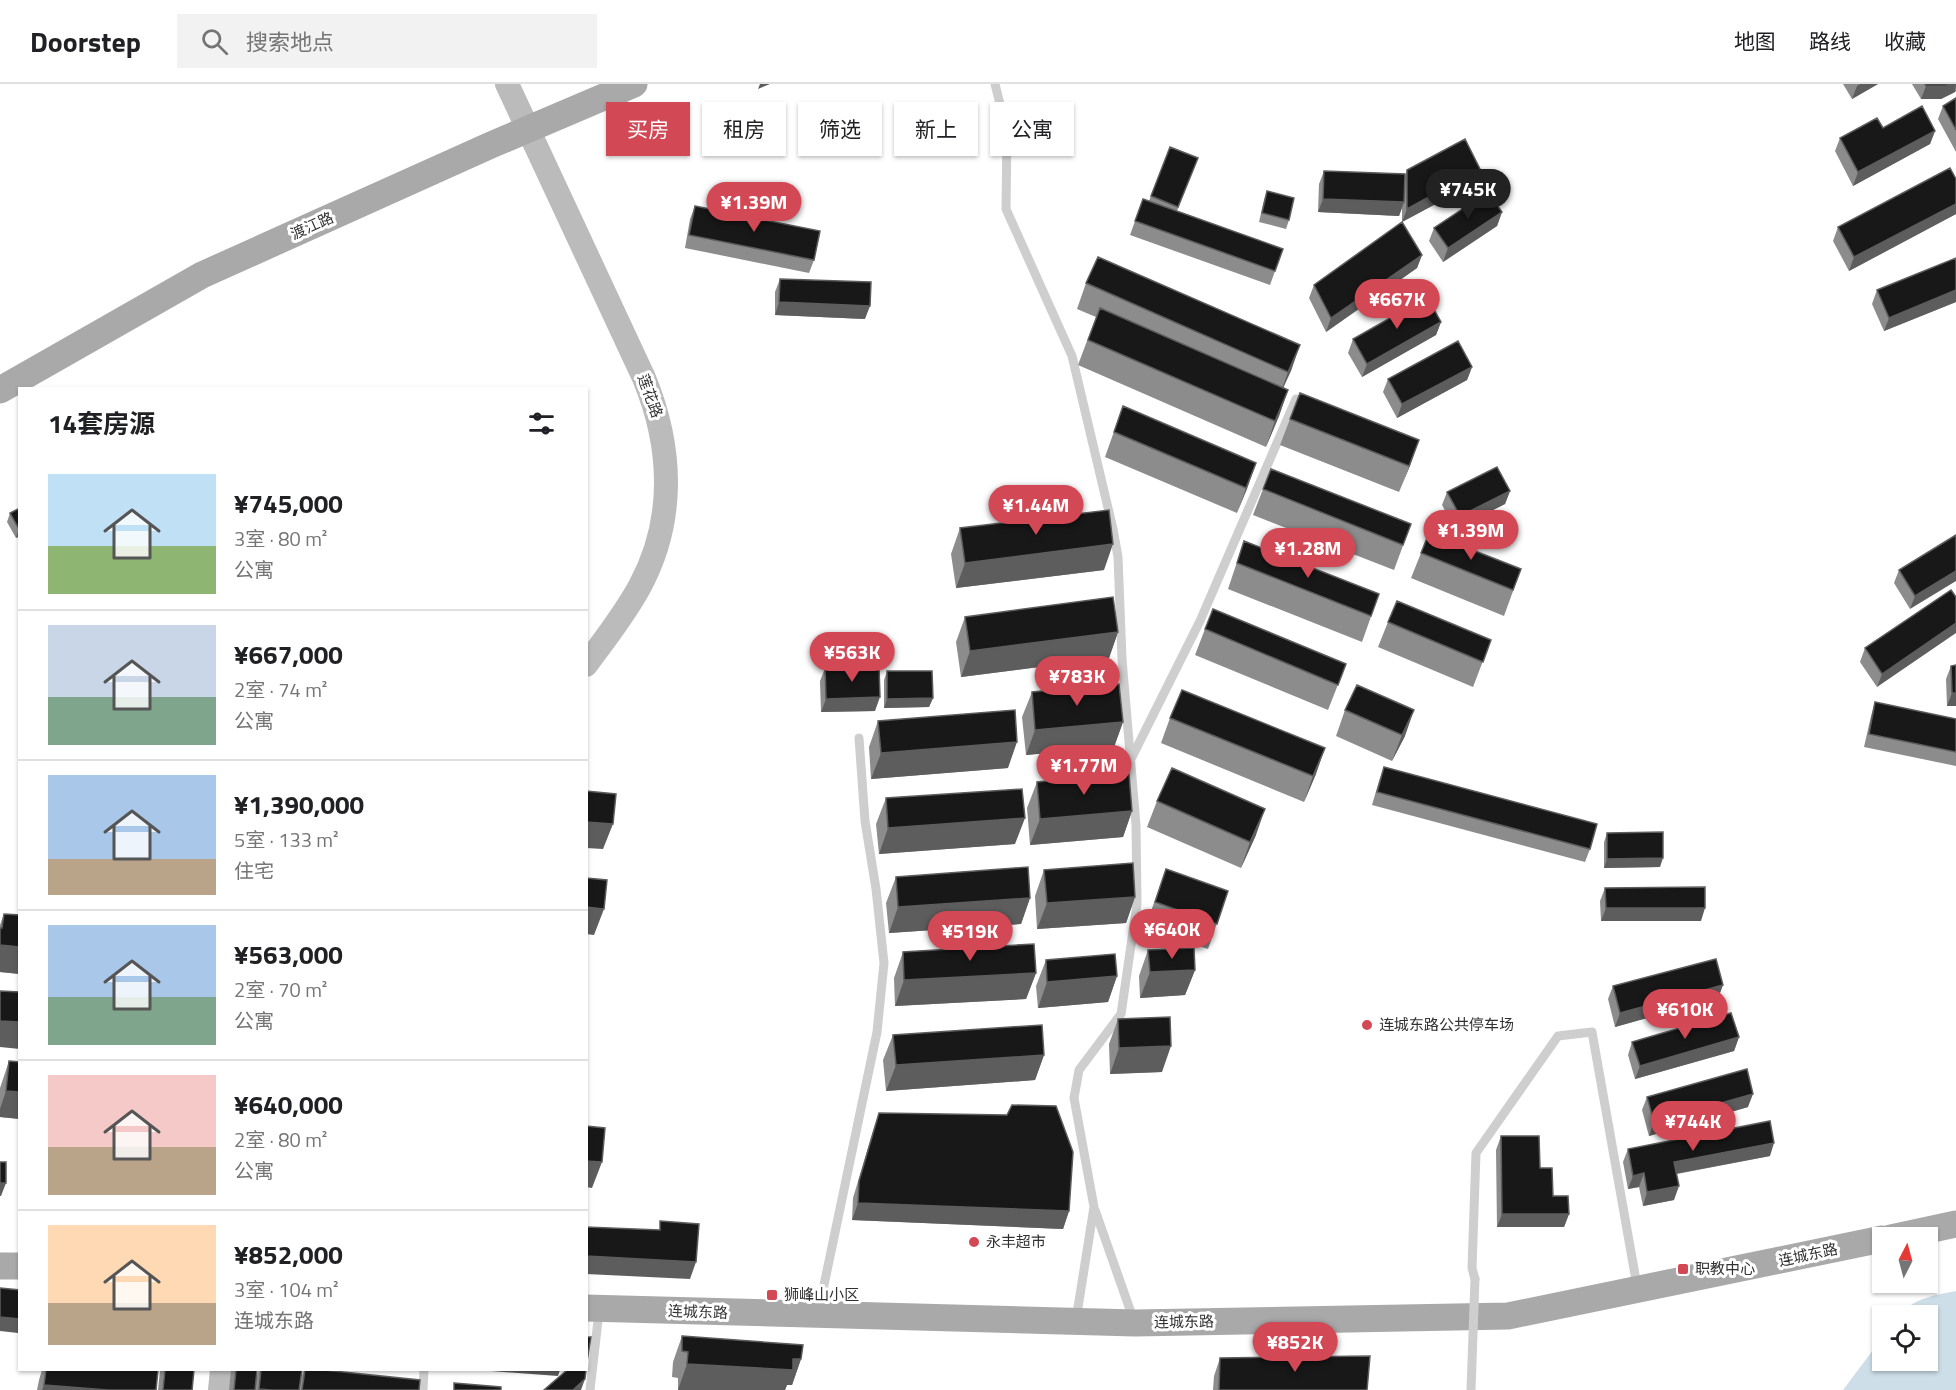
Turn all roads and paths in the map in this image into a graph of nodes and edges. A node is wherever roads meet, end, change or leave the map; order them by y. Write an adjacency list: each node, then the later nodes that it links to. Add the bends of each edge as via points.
1 (507, 84): 4 (main road, 莲花路)
2 (634, 84): 4 (main road, 渡江路)
3 (995, 84): 9 (lane, via 1007,132 1006,209 1072,356 1113,529)
4 (529, 129): 5 (main road, 渡江路, via 202,275); 7 (main road, 莲花路, via 644,378 664,444 664,513 651,561 629,606)
5 (0, 390)
6 (1296, 399): 9 (lane, via 1200,621)
7 (588, 662)
8 (859, 738): 18 (lane, via 884,963 878,1032 824,1285)
9 (1130, 761): 10 (lane, via 1137,904 1121,1014 1079,1070 1074,1098)
10 (1094, 1207): 19 (lane); 20 (lane)
11 (1956, 1224): 12 (main road)
12 (1938, 1228)
13 (1872, 1241): 16 (main road, 连城东路)
14 (0, 1266): 15 (main road)
15 (18, 1266)
16 (1637, 1290): 20 (main road, 连城东路, via 1508,1316); 26 (lane, bridge, via 1592,1032 1558,1036 1476,1153)
17 (593, 1308): 18 (main road, 连城东路); 25 (lane)
18 (822, 1316): 19 (main road, 连城东路)
19 (1076, 1322): 20 (main road, 连城东路)
20 (1135, 1323)
21 (222, 1371): 23 (main road)
22 (424, 1371): 24 (lane)
23 (220, 1390)
24 (423, 1390)
25 (590, 1390)
26 (1471, 1390)

